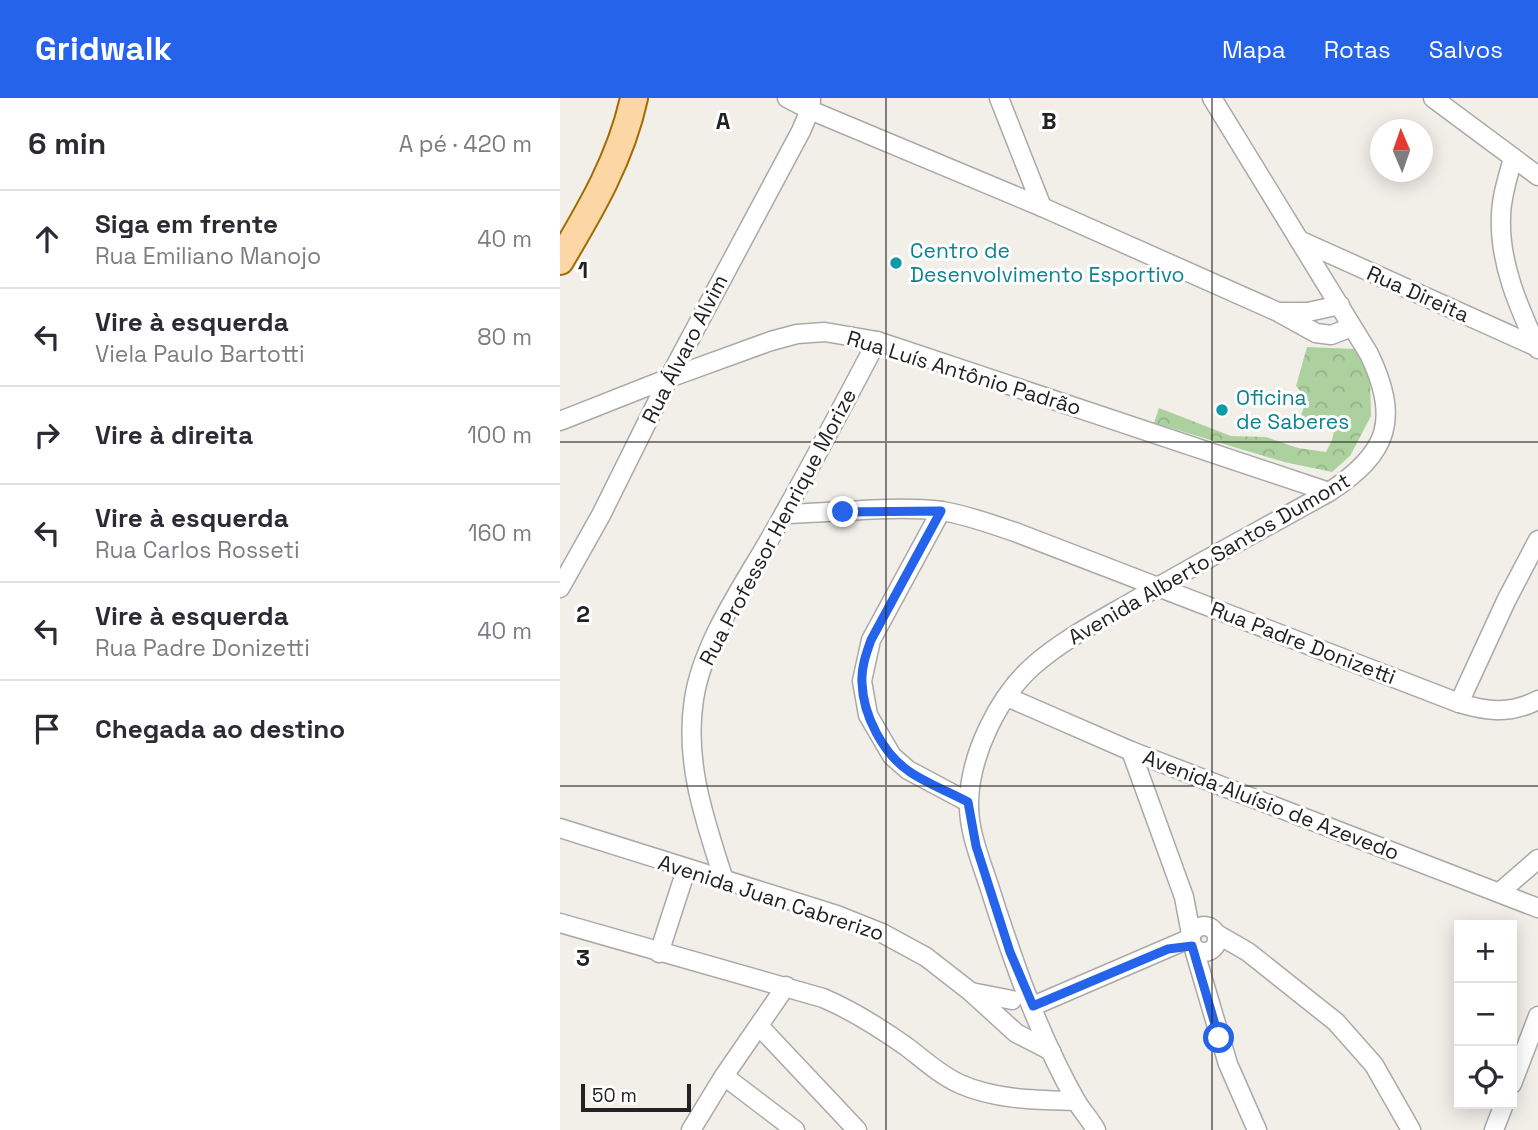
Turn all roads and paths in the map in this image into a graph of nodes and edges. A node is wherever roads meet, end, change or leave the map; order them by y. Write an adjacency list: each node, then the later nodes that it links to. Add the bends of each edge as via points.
1 (634, 98): 11 (main road, via 613,164)
2 (787, 98): 6 (street)
3 (999, 98): 9 (street)
4 (1212, 98): 10 (street, Avenida Alberto Santos Dumont)
5 (1433, 98): 7 (street)
6 (811, 104): 9 (street); 17 (street, Rua Álvaro Alvim)
7 (1513, 158): 8 (street); 16 (street, via 1500,215 1501,239 1510,277)
8 (1538, 176)
9 (1042, 208): 13 (street)
10 (1299, 240): 12 (street, Avenida Alberto Santos Dumont); 16 (street, Rua Direita)
11 (560, 261)
12 (1340, 306): 13 (street); 14 (street, Avenida Alberto Santos Dumont)
13 (1278, 312): 14 (street, via 1323,335)
14 (1352, 327): 19 (street, Avenida Alberto Santos Dumont, via 1377,369 1388,410 1374,454 1356,475)
15 (877, 341): 17 (street, Rua Luís Antônio Padrão, via 825,332 797,334); 19 (street, Rua Luís Antônio Padrão); 21 (street, Rua Professor Henrique Morize)
16 (1538, 348)
17 (669, 378): 18 (street, Rua Luís Antônio Padrão); 24 (street, Rua Álvaro Alvim)
18 (560, 421)
19 (1329, 492): 23 (street, Avenida Alberto Santos Dumont)
20 (941, 511): 21 (street, Rua Padre Donizetti); 23 (street, Rua Padre Donizetti, via 1015,532); 29 (street, via 871,640 862,681 868,715 892,756 908,771)
21 (784, 514): 33 (street, Rua Professor Henrique Morize, via 709,646 694,700 695,780)
22 (1538, 540): 27 (street)
23 (1157, 587): 25 (street, Avenida Alberto Santos Dumont, via 1055,649 1031,667); 27 (street, Rua Padre Donizetti)
24 (560, 588)
25 (1007, 697): 28 (street, Avenida Aluísio de Azevedo); 29 (street, Avenida Alberto Santos Dumont, via 981,745)
26 (1538, 700): 27 (street, Rua Padre Donizetti, via 1508,711 1485,711)
27 (1459, 703)
28 (1131, 751): 34 (street, Avenida Aluísio de Azevedo); 37 (street)
29 (968, 802): 41 (street, Avenida Alberto Santos Dumont, via 976,846)
30 (560, 828): 32 (street, Avenida Juan Cabrerizo)
31 (1538, 859): 34 (street)
32 (687, 870): 33 (street, Avenida Juan Cabrerizo); 38 (street)
33 (724, 880): 40 (street, Avenida Juan Cabrerizo, via 882,933 926,957)
34 (1500, 892): 35 (street, Avenida Aluísio de Azevedo)
35 (1538, 908)
36 (560, 923): 38 (street)
37 (1202, 941): 41 (street); 57 (street, via 1206,991 1228,1064); 58 (street, via 1256,958 1336,1022 1374,1065)
38 (659, 953): 39 (street)
39 (786, 986): 44 (street); 50 (street, via 849,1009 961,1084 1004,1097)
40 (971, 992): 41 (street, Avenida Juan Cabrerizo); 42 (street, Avenida Juan Cabrerizo)
41 (1024, 1000): 42 (street); 45 (street, Avenida Alberto Santos Dumont)
42 (996, 1016): 46 (street, Avenida Juan Cabrerizo)
43 (1538, 1016): 48 (street)
44 (759, 1026): 49 (street); 52 (street)
45 (1041, 1026): 46 (street); 47 (street, Avenida Alberto Santos Dumont)
46 (1016, 1033): 47 (street, Avenida Juan Cabrerizo)
47 (1051, 1051): 50 (street, Avenida Alberto Santos Dumont)
48 (1517, 1071)
49 (724, 1076): 54 (street); 55 (street)
50 (1076, 1101): 53 (street, Avenida Alberto Santos Dumont)
51 (1502, 1109): 59 (street)
52 (839, 1123): 56 (street)
53 (1093, 1128)
54 (691, 1130)
55 (795, 1130)
56 (858, 1130)
57 (1257, 1130)
58 (1411, 1130)
59 (1494, 1130)

